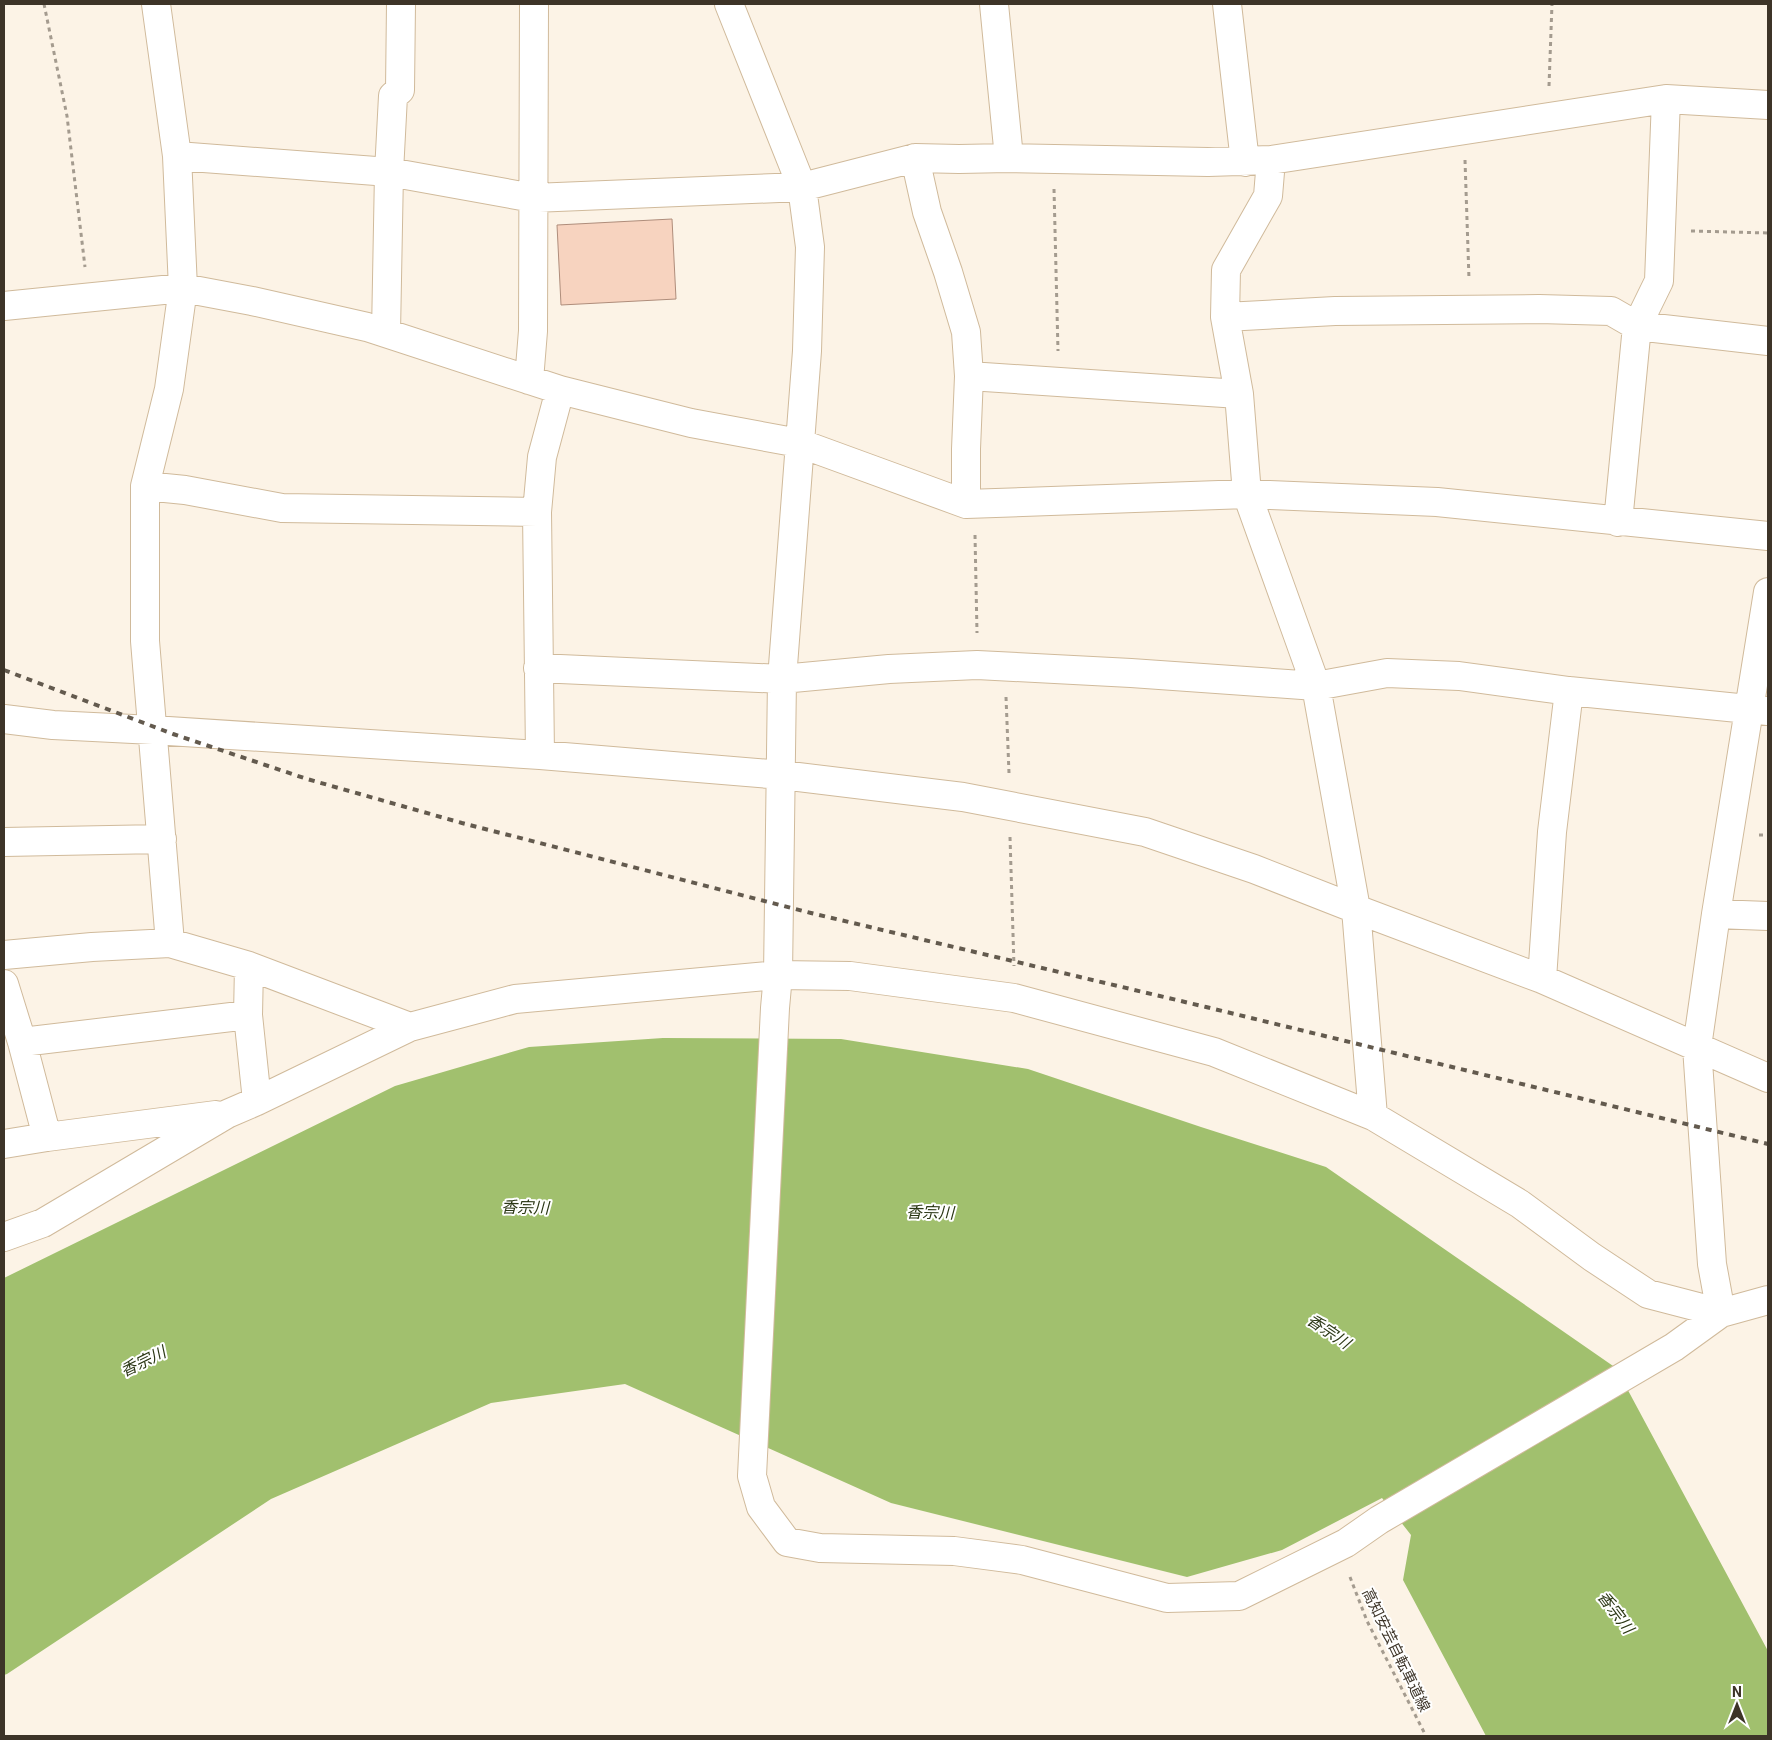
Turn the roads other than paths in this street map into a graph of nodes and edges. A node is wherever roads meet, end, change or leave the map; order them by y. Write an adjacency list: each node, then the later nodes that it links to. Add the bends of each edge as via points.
1 (156, 4): 9 (street)
2 (401, 4): 13 (street, via 400,90 394,96)
3 (534, 4): 15 (street)
4 (729, 4): 14 (street)
5 (994, 4): 11 (street)
6 (1227, 4): 12 (street)
7 (1666, 98): 8 (street); 12 (street); 19 (street, via 1659,281)
8 (1768, 105)
9 (177, 156): 13 (street); 16 (street)
10 (915, 158): 11 (street); 14 (street); 22 (street, via 927,212 966,332)
11 (1009, 158): 12 (street)
12 (1258, 161): 18 (street, via 1268,196 1226,270)
13 (389, 172): 15 (street); 20 (street)
14 (802, 187): 15 (street); 26 (street, via 810,247 807,351)
15 (533, 198): 23 (street)
16 (183, 288): 17 (street); 20 (street); 27 (street, via 169,389)
17 (4, 306)
18 (1225, 317): 19 (street, via 1335,311 1539,309 1611,311); 25 (street)
19 (1637, 326): 21 (street); 31 (street)
20 (386, 333): 23 (street)
21 (1768, 341)
22 (969, 376): 25 (street); 29 (street, via 966,450)
23 (530, 380): 24 (street)
24 (560, 390): 26 (street, via 691,423); 30 (street, via 542,457)
25 (1239, 394): 28 (street)
26 (799, 443): 29 (street); 35 (street)
27 (145, 486): 30 (street, via 282,508); 40 (street, via 145,641)
28 (1246, 494): 29 (street); 31 (street, via 1437,502); 36 (street)
29 (970, 504)
30 (537, 512): 34 (street)
31 (1618, 522): 32 (street)
32 (1768, 536)
33 (1768, 592): 38 (street)
34 (538, 668): 35 (street); 41 (street)
35 (782, 679): 36 (street, via 977,665); 42 (street)
36 (1316, 686): 37 (street, via 1387,673 1459,676); 45 (street)
37 (1569, 691): 38 (street); 52 (street, via 1552,832)
38 (1758, 711): 46 (street)
39 (4, 719): 40 (street)
40 (153, 730): 41 (street); 43 (street)
41 (540, 755): 42 (street)
42 (782, 775): 45 (street, via 963,797 1145,832 1254,868); 51 (street)
43 (162, 839): 44 (street); 48 (street)
44 (4, 842)
45 (1356, 909): 52 (street); 61 (street)
46 (1716, 914): 47 (street); 57 (street)
47 (1768, 916)
48 (170, 944): 49 (street); 50 (street)
49 (4, 955)
50 (249, 966): 54 (street); 55 (street)
51 (778, 975): 55 (street, via 515,999); 61 (street, via 850,976 1014,998 1214,1052); 66 (street, via 752,1476 760,1507 787,1542 820,1548 954,1551 1022,1560 1167,1598 1239,1596 1346,1542 1674,1347)
52 (1542, 979): 57 (street)
53 (4, 984): 56 (street)
54 (248, 1015): 56 (street); 59 (street)
55 (410, 1027): 59 (street)
56 (22, 1042): 62 (street)
57 (1697, 1047): 58 (street); 66 (street, via 1712,1264)
58 (1768, 1078)
59 (257, 1101): 60 (street)
60 (227, 1114): 62 (street); 64 (street, via 43,1223)
61 (1374, 1116): 66 (street, via 1520,1204 1648,1294)
62 (47, 1136): 63 (street)
63 (4, 1144)
64 (4, 1237)
65 (1768, 1300): 66 (street)
66 (1721, 1313)

